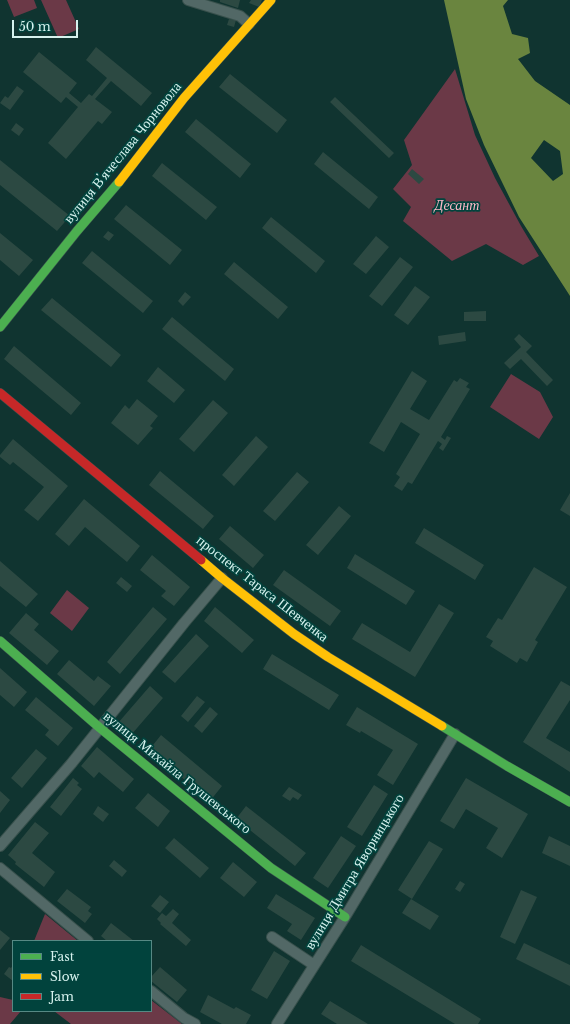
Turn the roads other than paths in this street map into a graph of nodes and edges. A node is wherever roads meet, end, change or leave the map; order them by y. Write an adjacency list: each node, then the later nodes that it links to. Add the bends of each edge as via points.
1 (188, 0): 3 (street, via 240,16)
2 (271, 0): 3 (street, вулиця Вʼячеслава Чорновола)
3 (249, 24): 4 (street, вулиця Вʼячеслава Чорновола, via 184,98)
4 (0, 327)
5 (0, 392): 6 (street, проспект Тараса Шевченка)
6 (222, 578): 8 (street); 9 (street, проспект Тараса Шевченка, via 328,657)
7 (0, 641): 8 (street, вулиця Михайла Грушевського)
8 (100, 728): 11 (street); 13 (street, вулиця Михайла Грушевського, via 271,868)
9 (455, 734): 10 (street, проспект Тараса Шевченка); 13 (street, вулиця Дмитра Яворницького)
10 (570, 802)
11 (0, 846)
12 (0, 868): 15 (street)
13 (345, 917): 16 (street, вулиця Дмитра Яворницького)
14 (272, 937): 16 (street)
15 (87, 940)
16 (314, 965): 19 (street, вулиця Дмитра Яворницького)
17 (152, 992): 18 (street)
18 (195, 1024)
19 (277, 1024)

